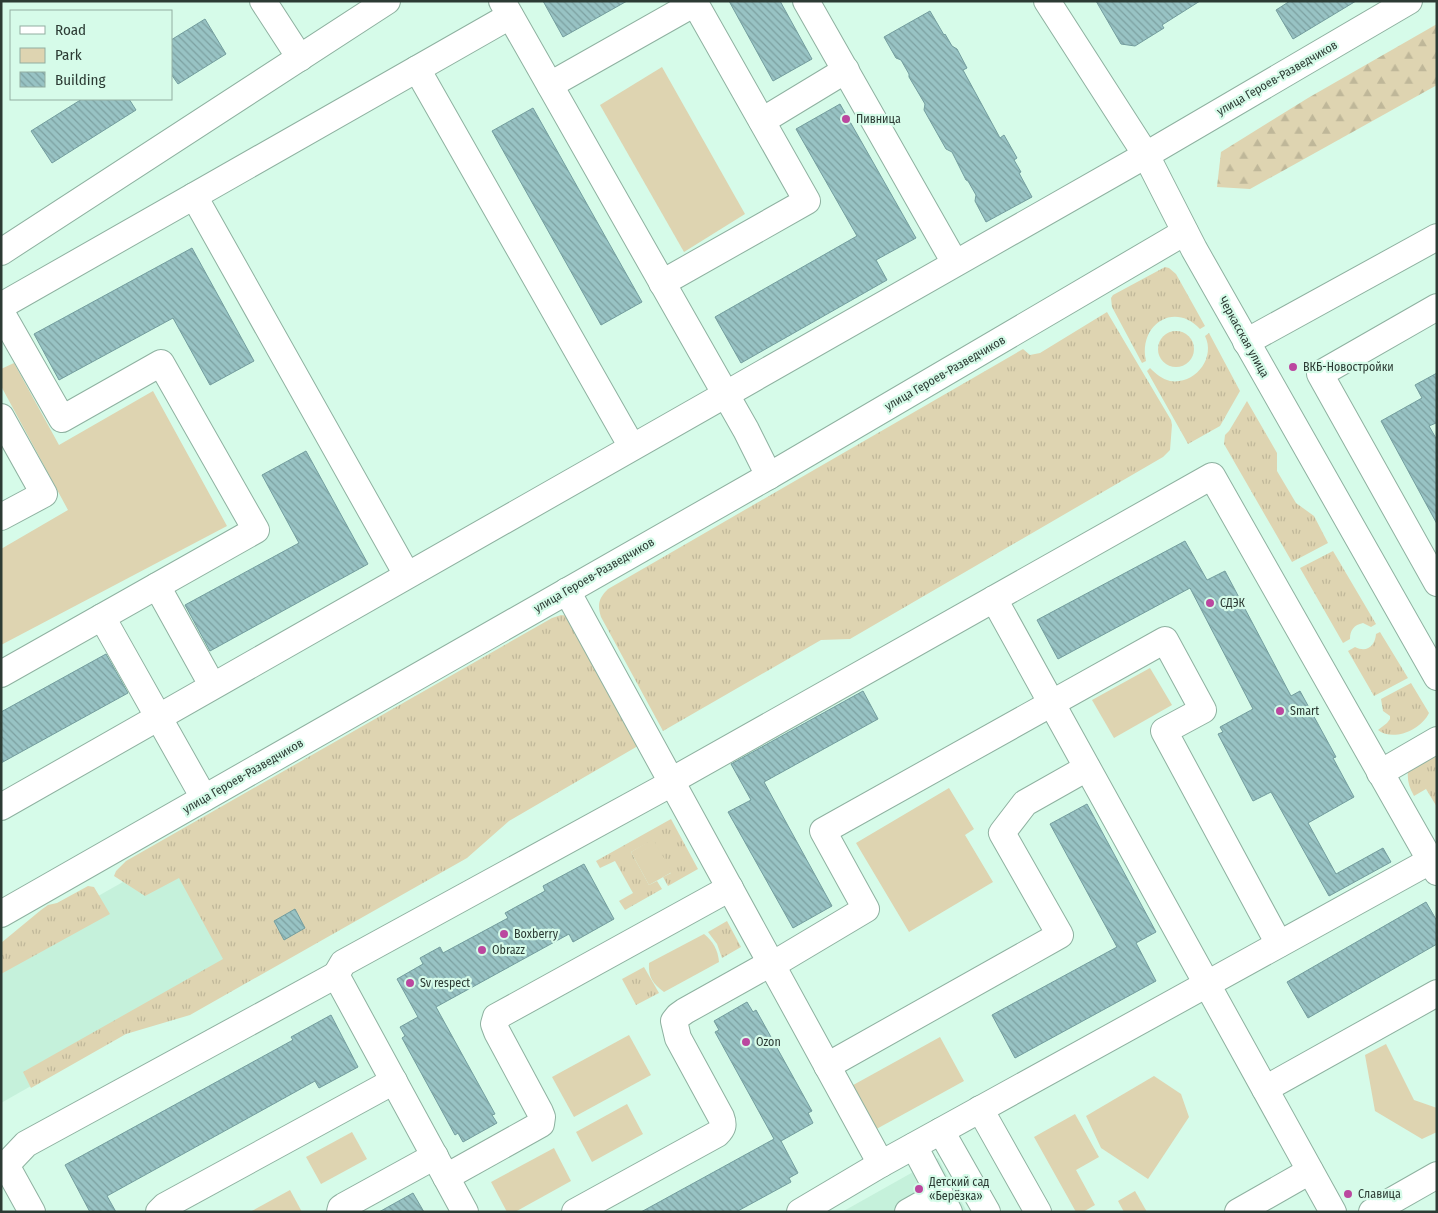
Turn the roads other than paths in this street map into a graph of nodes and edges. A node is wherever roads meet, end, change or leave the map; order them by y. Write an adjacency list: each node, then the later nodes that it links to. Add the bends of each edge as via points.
1 (263, 1): 7 (street)
2 (386, 1): 7 (street)
3 (806, 1): 9 (street)
4 (1047, 1): 12 (street, Черкасская улица)
5 (1409, 1): 12 (street, улица Героев-Разведчиков)
6 (506, 9): 8 (street); 10 (street)
7 (300, 58): 16 (street)
8 (417, 69): 13 (street); 25 (street)
9 (846, 70): 11 (street); 17 (street)
10 (550, 85): 11 (street, via 694,3); 18 (street)
11 (762, 121): 18 (street, via 807,201)
12 (1146, 155): 14 (street, Черкасская улица); 17 (street, улица Героев-Разведчиков)
13 (194, 196): 19 (street); 28 (street)
14 (1185, 232): 22 (street, Черкасская улица); 26 (street, улица Героев-Разведчиков)
15 (1437, 237): 22 (street)
16 (1, 252)
17 (955, 263): 23 (street, улица Героев-Разведчиков)
18 (662, 283): 23 (street)
19 (1, 306)
20 (1437, 307): 29 (street, via 1320,374)
21 (1, 312): 30 (street, via 62,419 161,363 256,530)
22 (1246, 342): 35 (street, Черкасская улица)
23 (725, 394): 25 (street, улица Героев-Разведчиков); 26 (street)
24 (1, 417): 27 (street, via 44,494)
25 (632, 447): 28 (street, улица Героев-Разведчиков)
26 (769, 476): 31 (street, улица Героев-Разведчиков)
27 (1, 517)
28 (407, 575): 36 (street, улица Героев-Разведчиков)
29 (1437, 583)
30 (157, 586): 33 (street); 36 (street)
31 (567, 591): 42 (street); 43 (street, улица Героев-Разведчиков)
32 (994, 599): 37 (street); 41 (street, via 1212,476); 42 (street)
33 (102, 617): 34 (street); 38 (street)
34 (1, 674)
35 (1437, 677)
36 (212, 686): 38 (street, улица Героев-Разведчиков)
37 (1050, 702): 40 (street); 48 (street, via 1165,640 1202,710 1164,731); 49 (street, via 823,831 866,909)
38 (157, 717): 43 (street); 44 (street, улица Героев-Разведчиков)
39 (1437, 740): 41 (street)
40 (1087, 768): 51 (street); 53 (street, via 1025,804 1002,833 1060,935)
41 (1380, 773): 45 (street)
42 (672, 782): 46 (street); 50 (street, via 343,963)
43 (204, 798): 47 (street, улица Героев-Разведчиков)
44 (1, 807)
45 (1434, 867): 48 (street)
46 (730, 888): 49 (street); 61 (street, via 496,1017 497,1032 540,1112 541,1124)
47 (1, 914)
48 (1279, 944): 51 (street)
49 (772, 964): 53 (street); 69 (street, via 684,1011 674,1021 678,1038 721,1117 722,1130)
50 (336, 975): 54 (street); 60 (street, via 26,1144)
51 (1207, 984): 55 (street); 56 (street)
52 (1437, 993): 55 (street)
53 (827, 1066): 59 (street)
54 (394, 1081): 61 (street); 66 (street)
55 (1265, 1089): 62 (street)
56 (980, 1109): 57 (street); 73 (street)
57 (941, 1131): 58 (street); 72 (street)
58 (914, 1146): 59 (street); 64 (street)
59 (881, 1164): 70 (street)
60 (4, 1166): 65 (street)
61 (440, 1166): 67 (street, via 344,1206); 68 (street)
62 (1310, 1171): 74 (street); 75 (street)
63 (1437, 1175): 76 (street)
64 (945, 1203): 71 (street)
65 (32, 1212)
66 (159, 1212)
67 (340, 1212)
68 (465, 1212)
69 (574, 1212)
70 (800, 1212)
71 (908, 1212)
72 (987, 1212)
73 (1038, 1212)
74 (1238, 1212)
75 (1333, 1212)
76 (1372, 1212)

